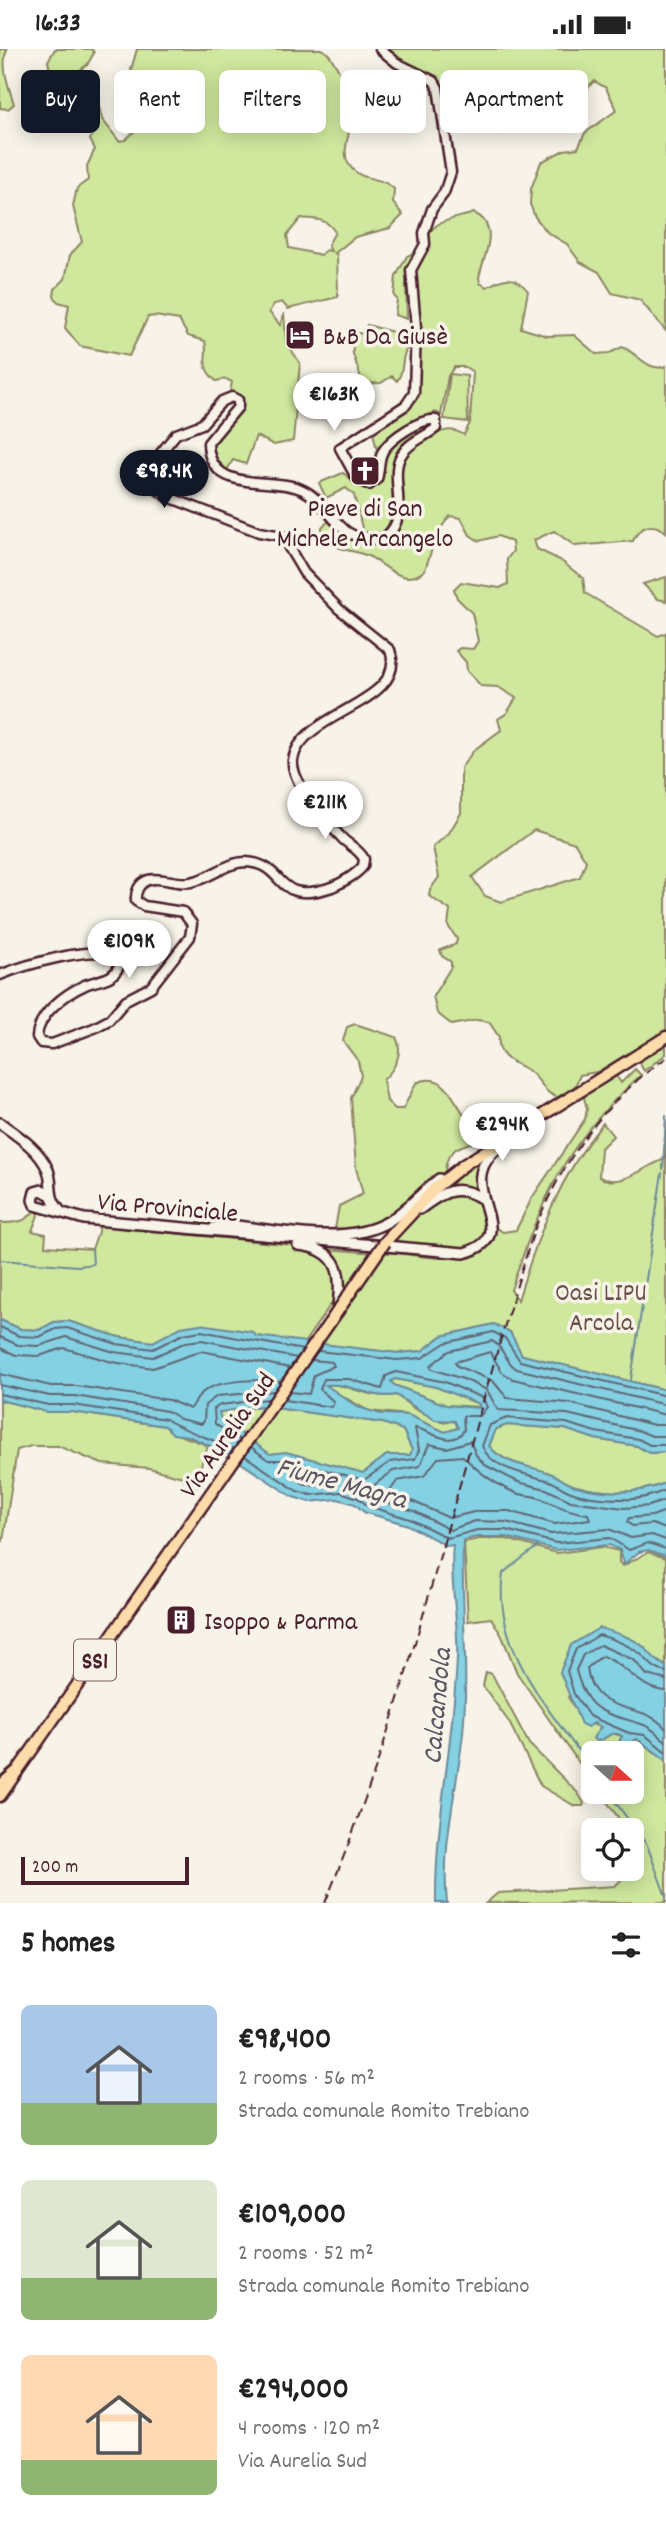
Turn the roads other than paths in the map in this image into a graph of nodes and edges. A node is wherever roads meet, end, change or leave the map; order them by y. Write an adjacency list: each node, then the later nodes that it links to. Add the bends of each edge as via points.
1 (380, 49): 2 (street, via 438,88 451,172 432,209 425,244 411,270 416,327 414,393 405,405 340,449 357,479 369,485 377,479 388,443 426,421 434,419 438,424 407,447 399,459 397,512 391,530 383,538 363,538 346,531 301,489 241,481 220,472 212,462 208,443 238,407 232,397 222,401 202,424 176,434 156,459 151,476 166,496 259,532 282,536 304,573 390,650 391,665 380,688 309,732 293,761 312,802 363,856 360,870 338,885 309,894 293,891 267,870 247,862 194,882 155,879 142,883 136,901 183,912 192,924 190,937 151,988 126,1000 109,1020 52,1044 41,1043 37,1037 42,1019 77,989 113,976 116,957 100,951 34,961)
2 (0, 975)
3 (666, 1037): 5 (main road, SS1)
4 (0, 1123): 7 (main road, via 32,1147 44,1163 49,1176)
5 (517, 1131): 6 (main road, Via Aurelia Sud / SS1); 8 (main road, via 485,1160 479,1181)
6 (466, 1164): 11 (main road, Via Aurelia Sud / SS1); 12 (main road, via 444,1175 388,1221 362,1233 334,1235 229,1225)
7 (47, 1194): 9 (main road, via 50,1204); 9 (main road, via 34,1195); 10 (main road, Via Provinciale)
8 (484, 1200): 11 (main road, via 465,1190 449,1190); 13 (main road, via 491,1226 479,1246 464,1253)
9 (42, 1208): 10 (main road, Via Provinciale)
10 (62, 1213): 12 (main road, Via Provinciale, via 127,1225)
11 (401, 1222): 14 (main road, Via Aurelia Sud / SS1, bridge)
12 (201, 1230): 13 (main road, via 228,1238)
13 (268, 1239): 14 (main road, via 327,1254 340,1273)
14 (337, 1312): 15 (main road, Via Aurelia Sud / SS1)
15 (16, 1772): 16 (highway); 17 (main road, Via Aurelia Sud / SS1)
16 (0, 1786)
17 (0, 1796)

